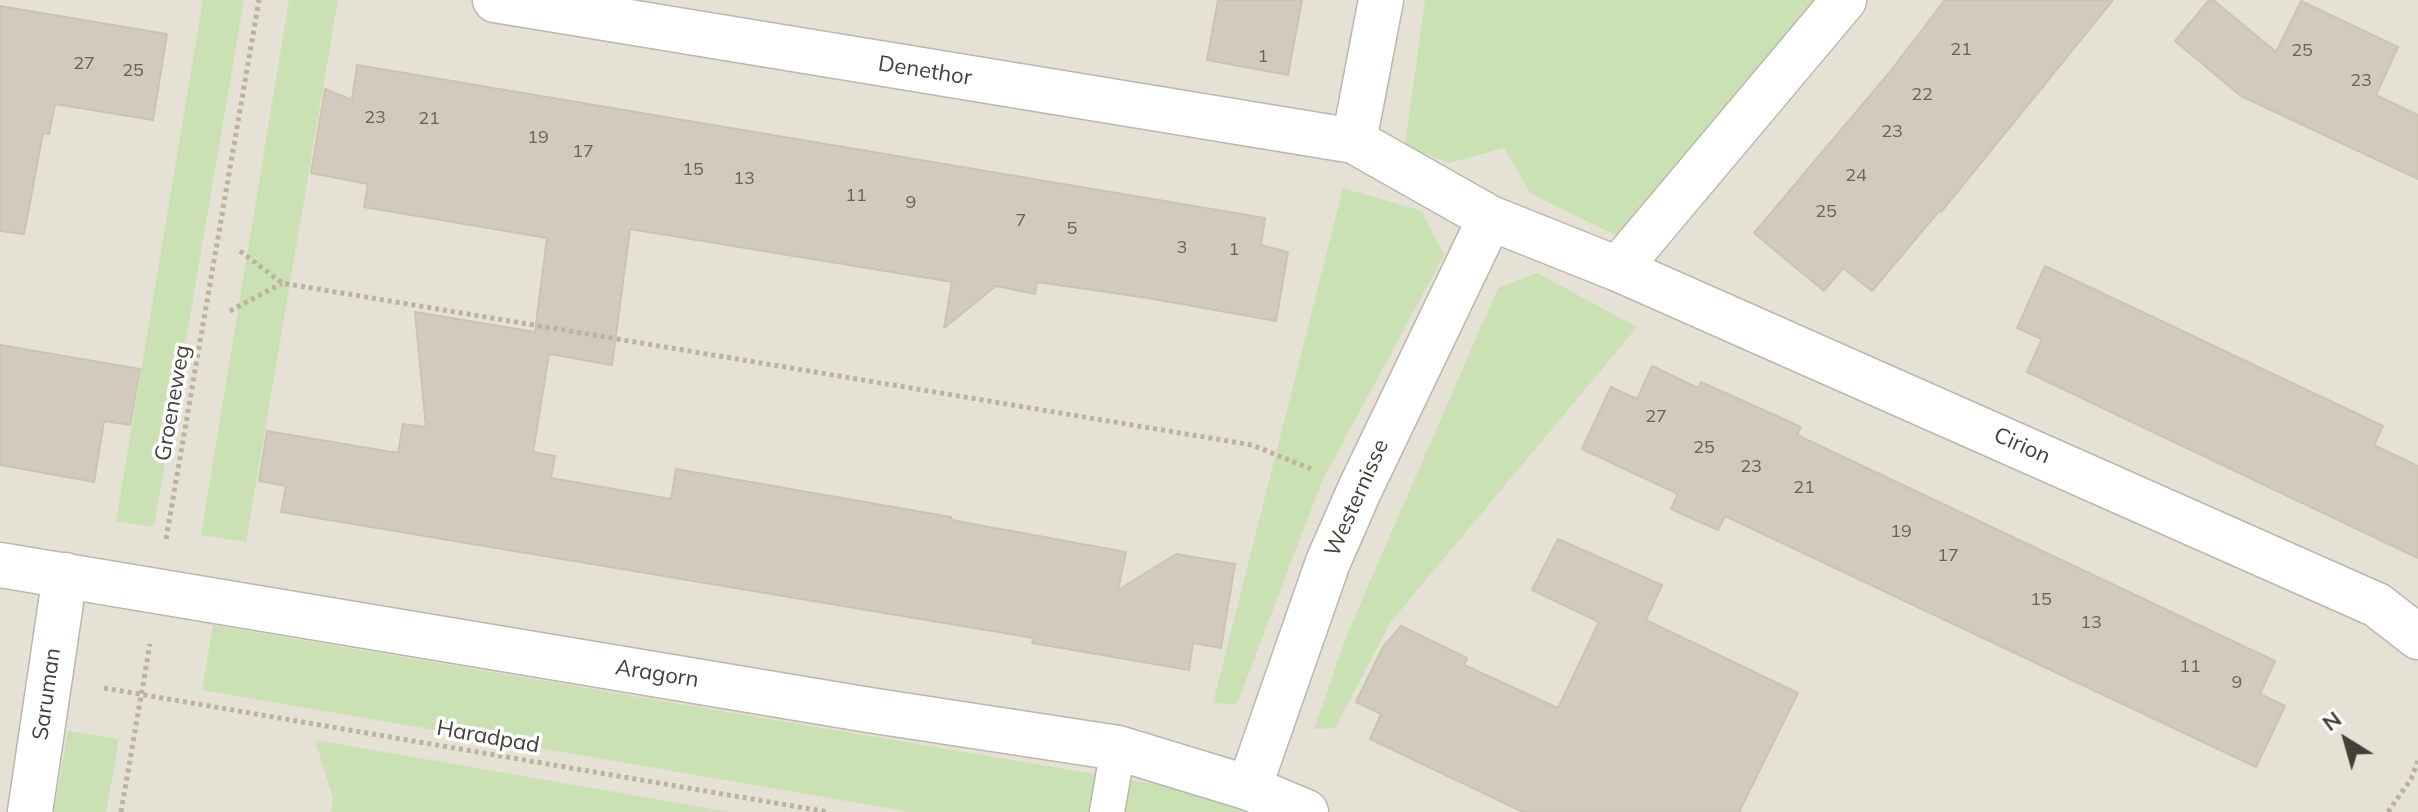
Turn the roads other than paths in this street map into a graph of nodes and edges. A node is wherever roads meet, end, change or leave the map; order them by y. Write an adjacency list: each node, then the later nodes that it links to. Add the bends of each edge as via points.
1 (495, 0): 4 (street, Denethor)
2 (1381, 0): 4 (street)
3 (1844, 0): 6 (street)
4 (1354, 141): 5 (street)
5 (1490, 218): 6 (street); 11 (street, Westernisse, via 1328,562)
6 (1618, 269): 9 (street, Cirion, via 2377,605)
7 (0, 565): 8 (street, Aragorn)
8 (65, 575): 10 (street, Aragorn); 12 (street, Saruman)
9 (2418, 637)
10 (1118, 748): 11 (street, Aragorn); 13 (lane)
11 (1249, 788): 14 (street, Aragorn)
12 (30, 812)
13 (1107, 812)
14 (1306, 812)

